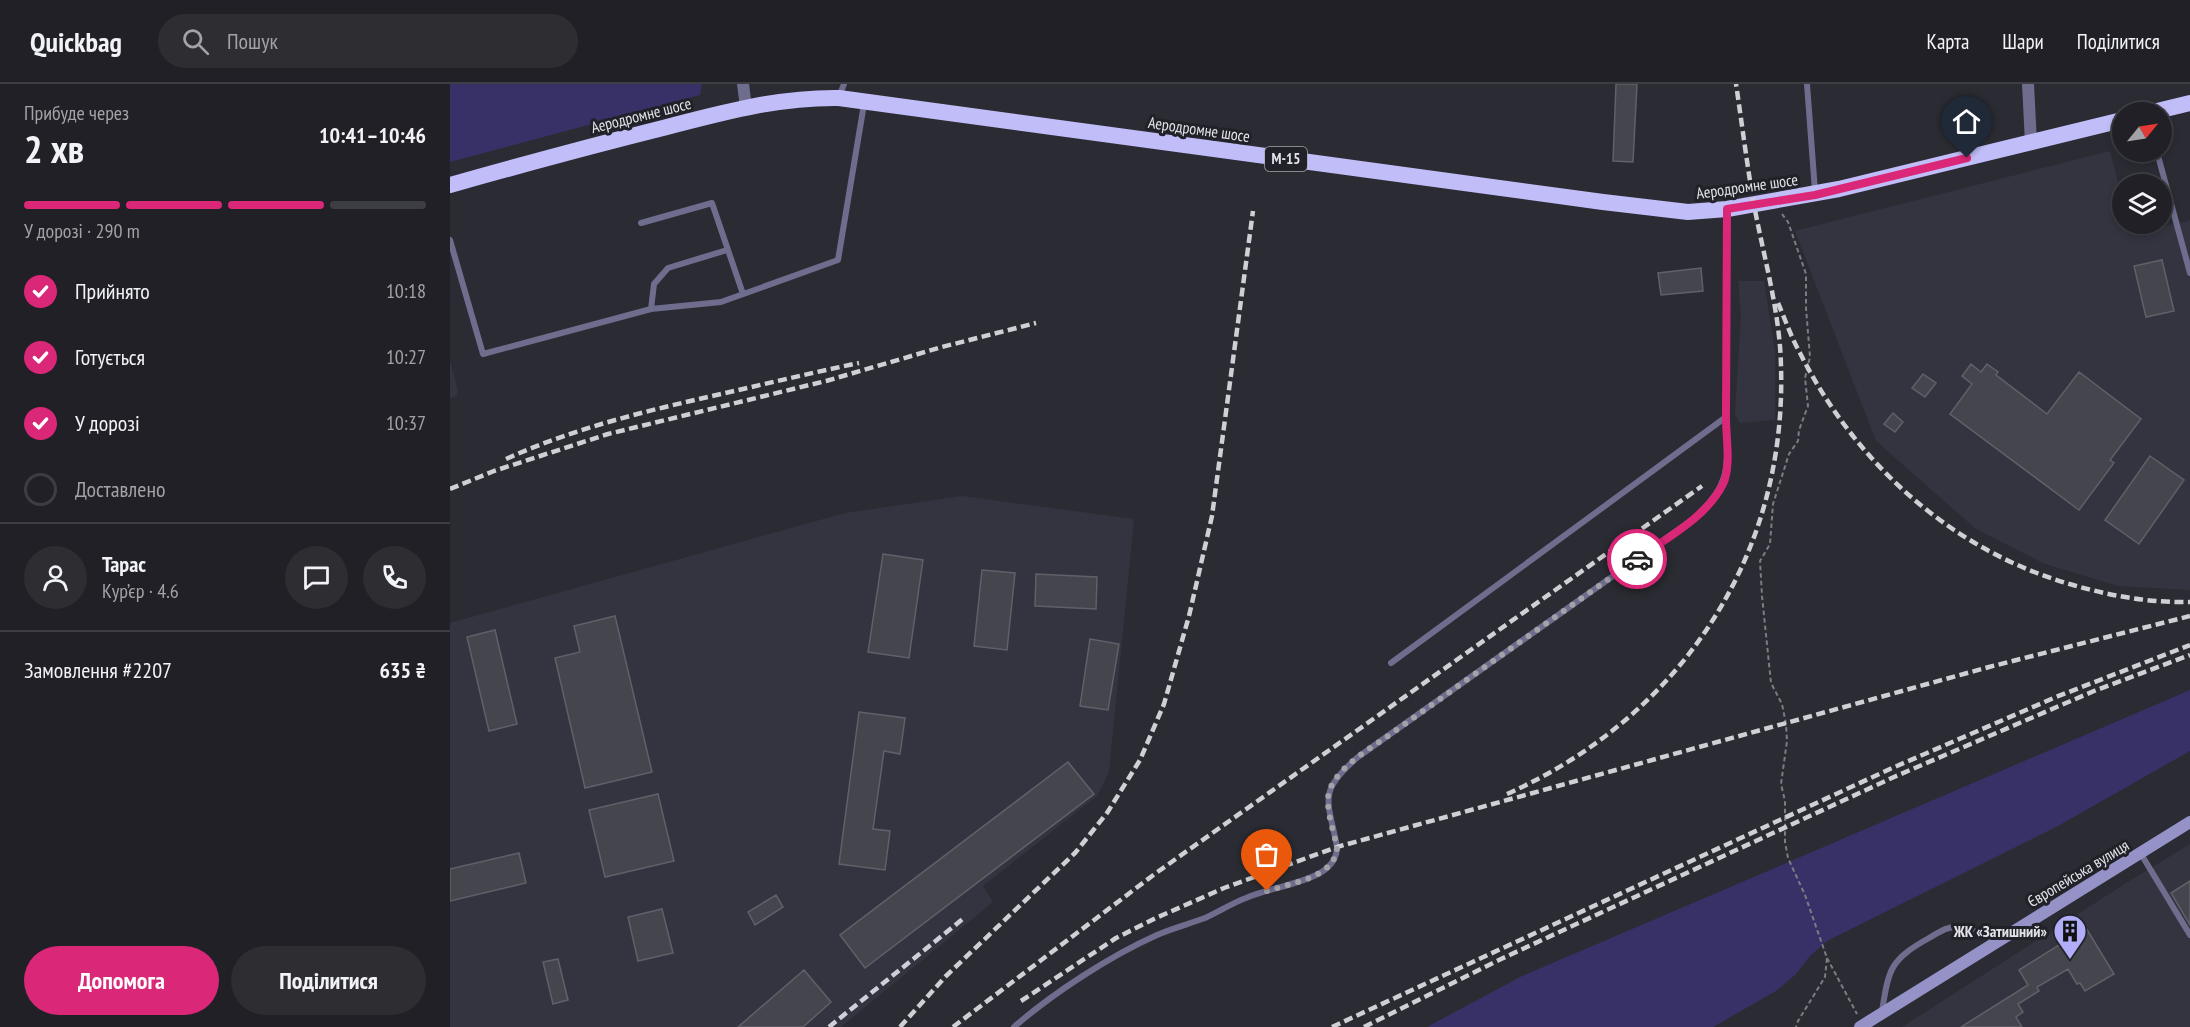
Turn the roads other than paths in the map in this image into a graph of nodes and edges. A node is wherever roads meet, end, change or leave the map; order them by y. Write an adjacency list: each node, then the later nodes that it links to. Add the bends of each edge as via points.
1 (743, 84): 7 (street)
2 (1807, 84): 13 (lane)
3 (2028, 84): 10 (street)
4 (842, 91): 5 (highway, Аеродромне шосе / М-15); 7 (highway, Аеродромне шосе / М-15)
5 (865, 101): 14 (highway, Аеродромне шосе / М-15, via 1603,202 1688,212); 19 (lane, via 838,260)
6 (2190, 103): 8 (highway)
7 (746, 106): 12 (highway, Аеродромне шосе / М-15)
8 (2172, 107)
9 (2112, 123): 10 (highway, Аеродромне шосе / М-15)
10 (2031, 143): 13 (highway, Аеродромне шосе / М-15)
11 (2160, 162): 18 (lane)
12 (450, 185)
13 (1815, 195): 14 (highway, Аеродромне шосе / М-15)
14 (1727, 209): 21 (lane)
15 (641, 223): 17 (lane, via 712,204)
16 (450, 240): 20 (lane, via 483,354)
17 (727, 250): 19 (lane); 20 (lane, via 668,268 654,284)
18 (2190, 273)
19 (743, 294): 20 (lane, via 721,302)
20 (651, 309)
21 (1726, 417): 22 (lane); 29 (lane, via 1728,454 1724,483 1710,504 1358,757 1335,780 1328,801 1337,854 1326,868 1133,947 1085,975)
22 (1390, 663)
23 (2190, 822): 24 (main road, Європейська вулиця)
24 (2141, 854): 25 (lane); 26 (main road, Європейська вулиця)
25 (2190, 935)
26 (1999, 940): 27 (main road, Європейська вулиця); 27 (lane, via 1958,927 1944,929 1905,952 1887,982)
27 (1882, 1013): 28 (main road, Європейська вулиця)
28 (1859, 1021)
29 (1014, 1027)

